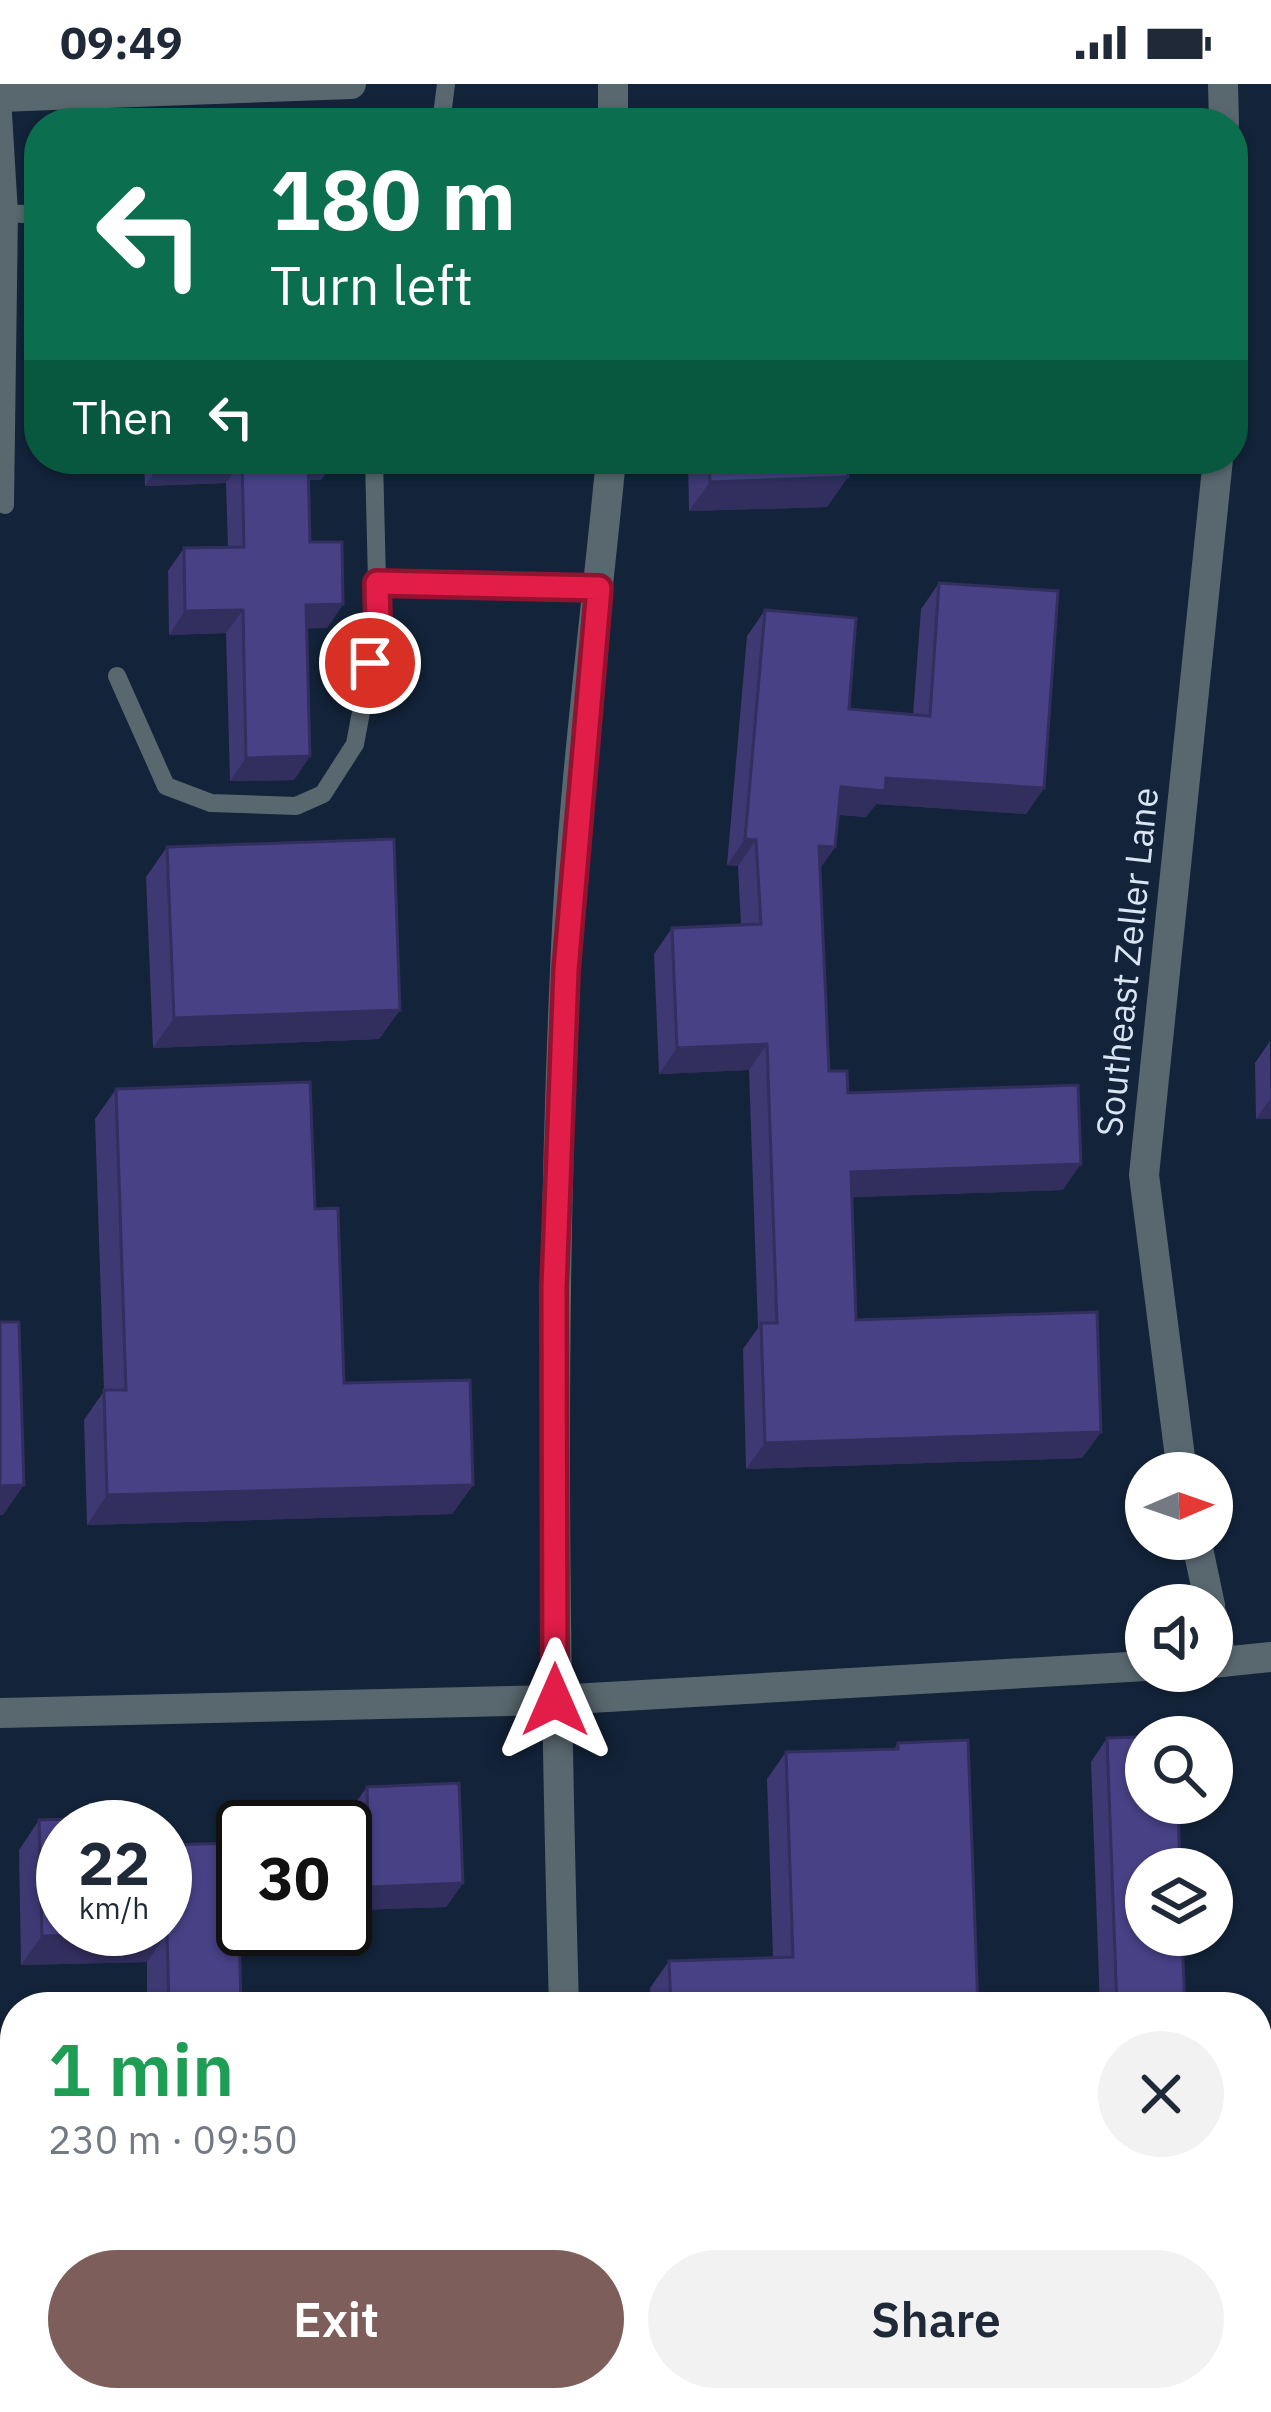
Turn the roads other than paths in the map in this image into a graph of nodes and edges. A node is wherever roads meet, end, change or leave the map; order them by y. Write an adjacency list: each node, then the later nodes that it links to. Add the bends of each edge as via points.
1 (351, 84): 2 (street)
2 (1, 97): 3 (lane)
3 (9, 213): 4 (lane); 8 (lane)
4 (24, 214)
5 (374, 474): 9 (lane)
6 (610, 474): 10 (street)
7 (1216, 474): 12 (street, Southeast Zeller Lane, via 1144,1175)
8 (5, 505)
9 (377, 583): 10 (lane); 11 (lane, via 378,622 355,744 323,794 296,806 211,802 166,786)
10 (599, 588): 16 (street, via 566,970 554,1288)
11 (117, 676)
12 (1178, 1452)
13 (1271, 1657): 14 (street)
14 (1233, 1661)
15 (1125, 1667): 16 (street)
16 (555, 1700): 17 (street); 18 (street)
17 (0, 1713)
18 (563, 1992)

